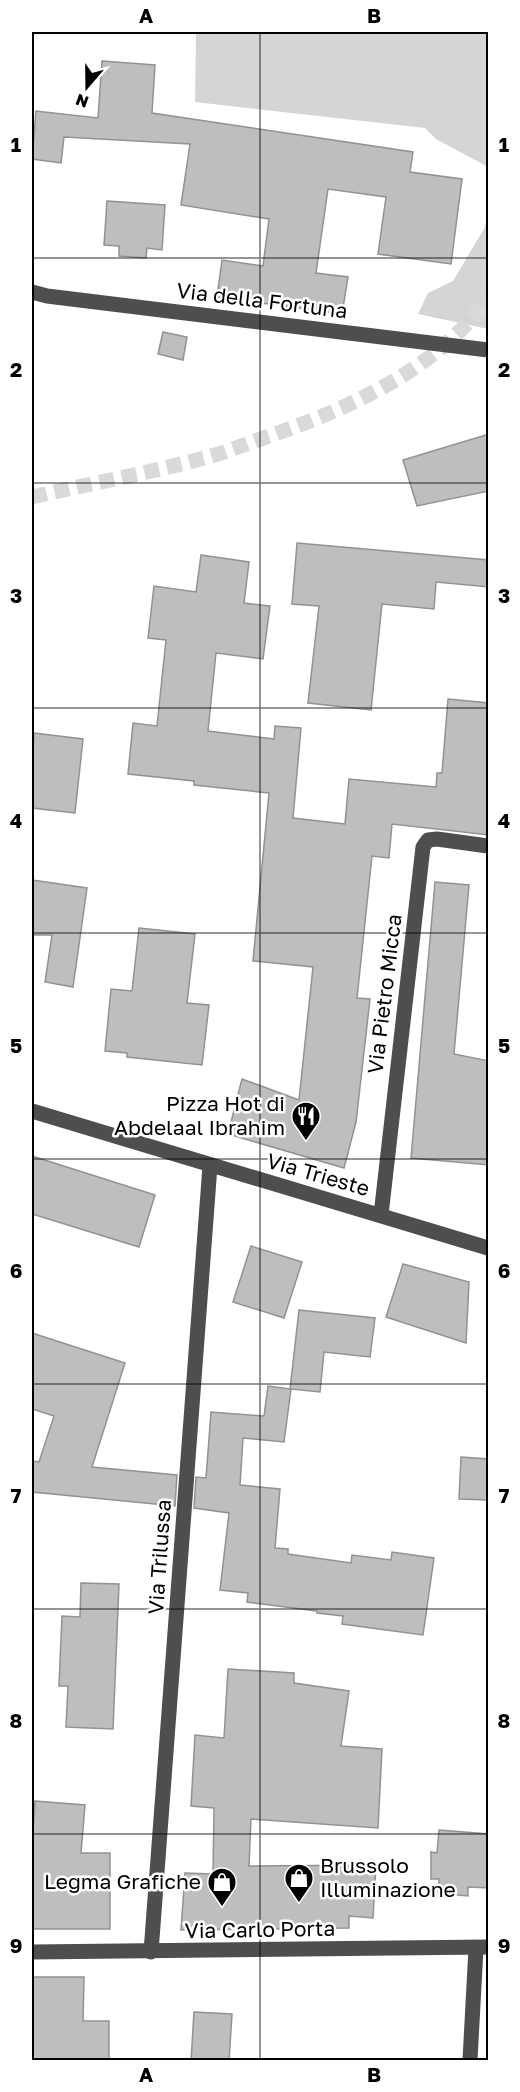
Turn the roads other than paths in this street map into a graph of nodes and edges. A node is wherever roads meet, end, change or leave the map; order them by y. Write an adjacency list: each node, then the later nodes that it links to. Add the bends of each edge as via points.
1 (32, 292): 2 (street, Via della Fortuna)
2 (489, 350)
3 (489, 846): 6 (street, Via Pietro Micca, via 437,839 428,840 423,847)
4 (32, 1111): 5 (street, Via Trieste)
5 (210, 1166): 6 (street, Via Trieste); 10 (street, Via Trilussa)
6 (381, 1215): 7 (street, Via Trieste)
7 (489, 1248)
8 (482, 1948): 10 (street, Via Carlo Porta); 11 (street)
9 (32, 1952): 10 (street, Via Carlo Porta)
10 (151, 1952)
11 (470, 2061)

